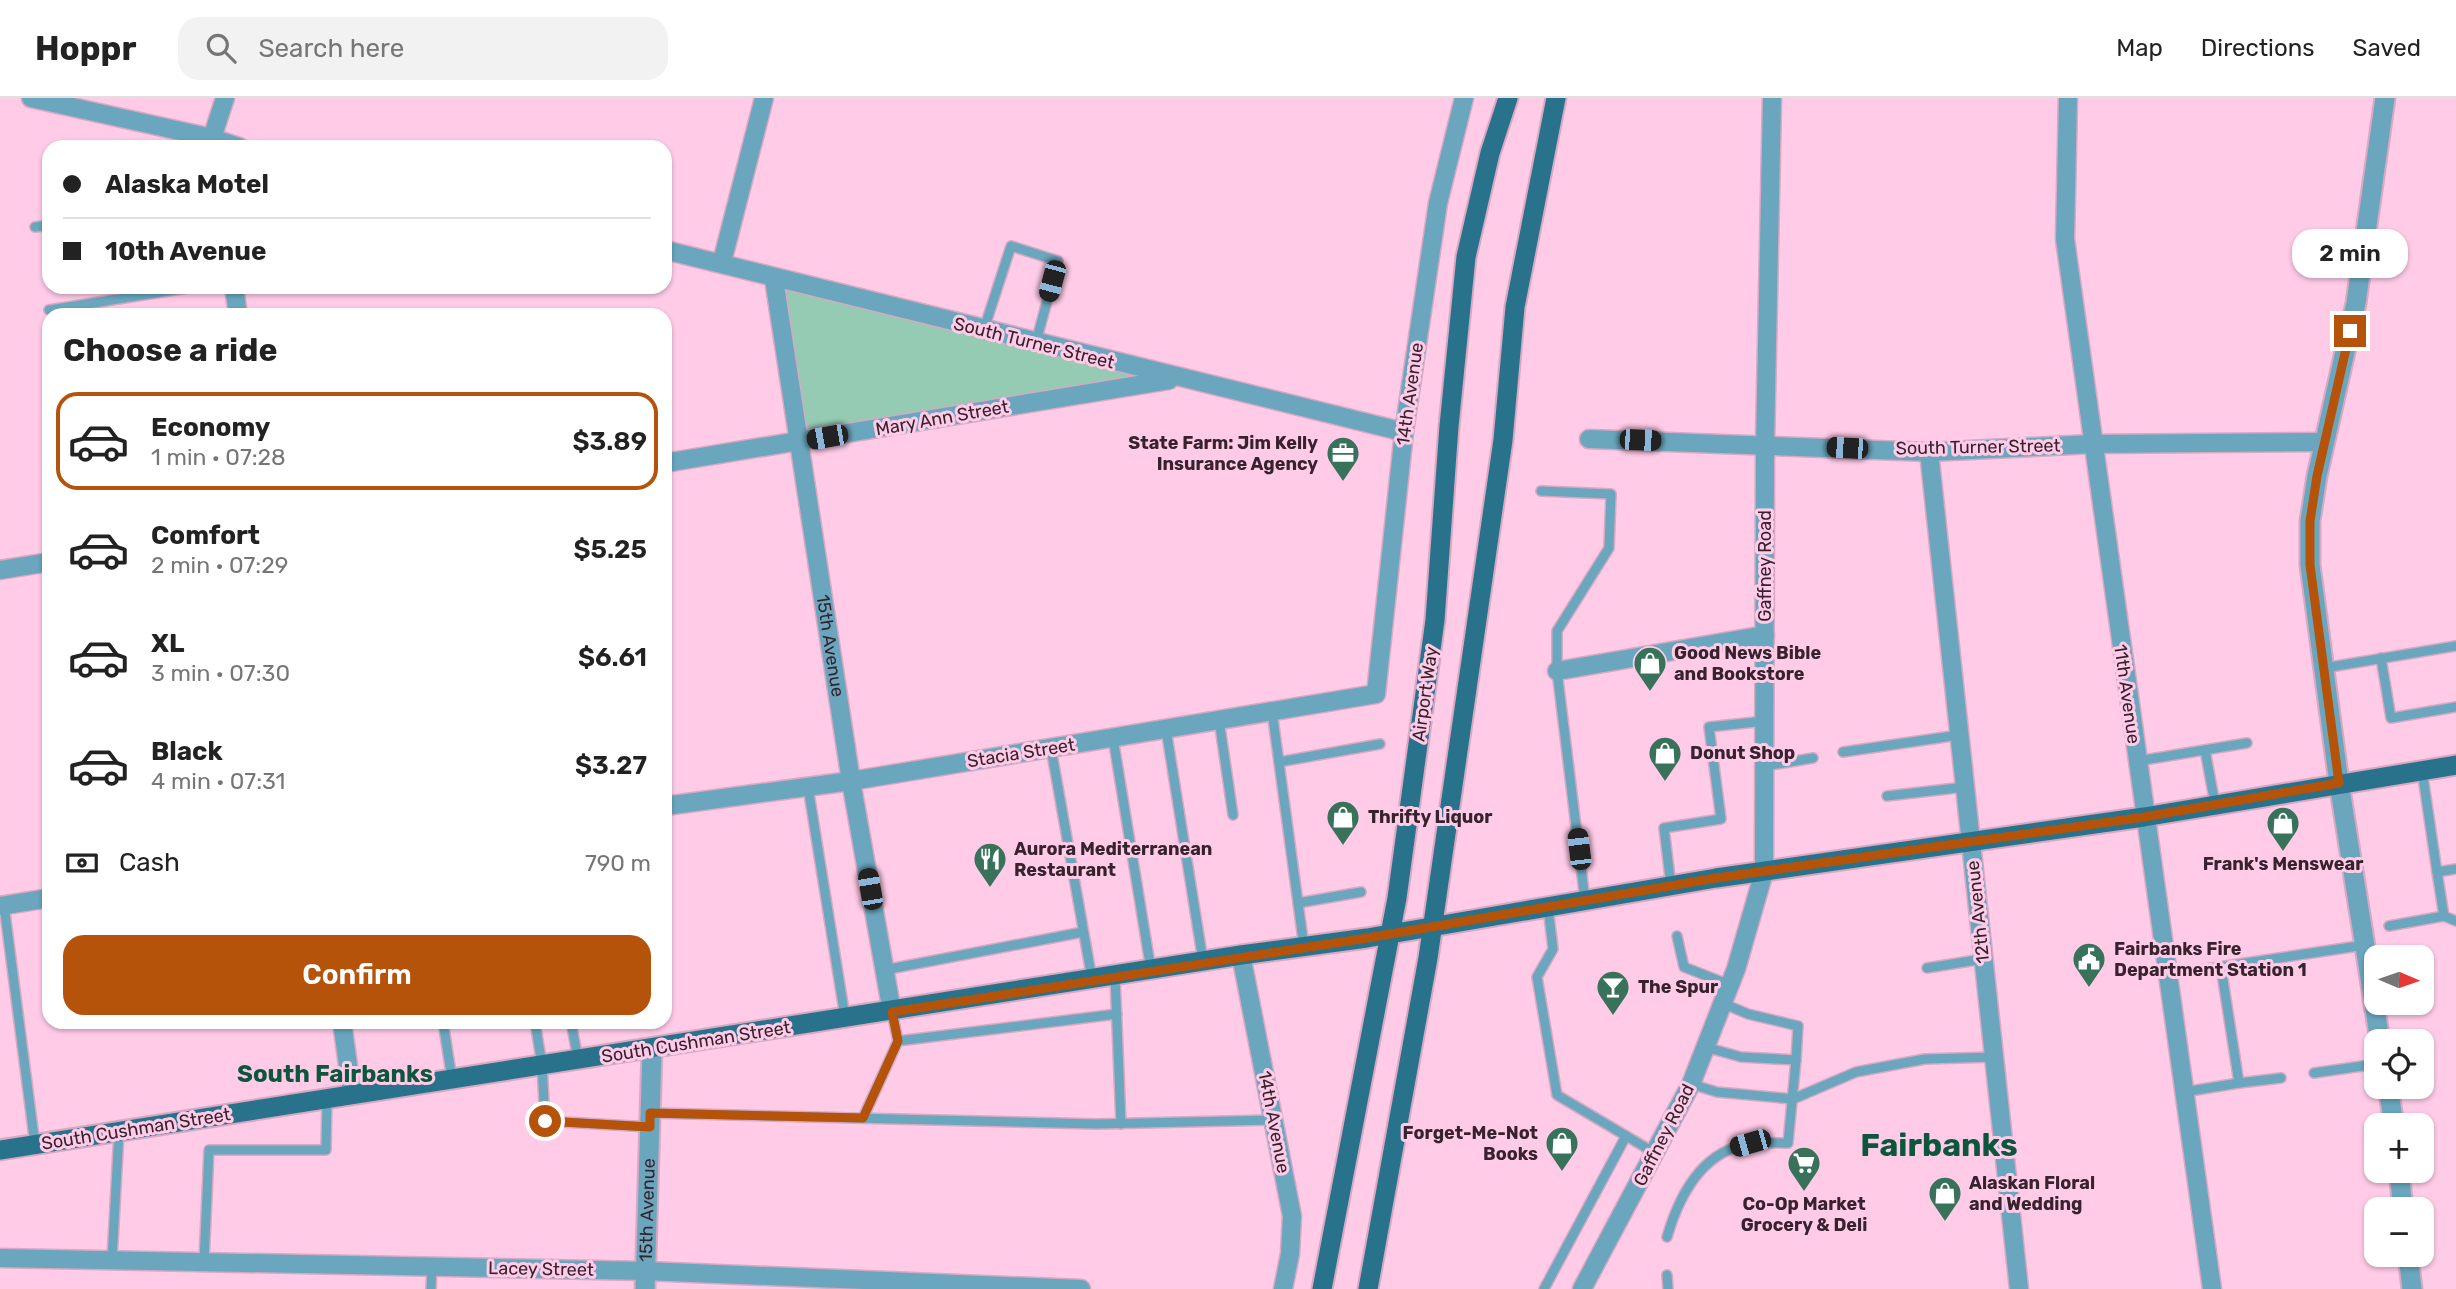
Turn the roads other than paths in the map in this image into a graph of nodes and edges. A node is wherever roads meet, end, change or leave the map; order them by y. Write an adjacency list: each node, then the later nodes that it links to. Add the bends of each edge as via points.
1 (31, 98): 10 (street)
2 (225, 98): 11 (street)
3 (764, 98): 15 (street)
4 (1508, 98): 82 (main road, Airport Way, via 1466,257 1448,426 1435,620)
5 (1556, 98): 79 (main road, via 1516,307 1503,440)
6 (1772, 98): 26 (street, Gaffney Road)
7 (2068, 98): 27 (street, 11th Avenue, via 2065,239)
8 (2385, 98): 25 (street, via 2356,303)
9 (1458, 99): 22 (street, 14th Avenue)
10 (205, 140)
11 (214, 140)
12 (42, 226): 13 (lane)
13 (35, 227)
14 (672, 251): 15 (street, South Turner Street)
15 (722, 262): 16 (street, South Turner Street)
16 (774, 279): 19 (street, South Turner Street); 24 (street, 15th Avenue)
17 (149, 294): 18 (lane)
18 (62, 308)
19 (983, 331): 20 (street, South Turner Street); 20 (lane, via 1011,246 1058,261)
20 (1035, 343): 21 (street, South Turner Street)
21 (1177, 378): 22 (street, South Turner Street); 24 (street, Mary Ann Street)
22 (1404, 432): 38 (street, 14th Avenue)
23 (1590, 439): 26 (street, South Turner Street)
24 (800, 442): 29 (street, Mary Ann Street); 57 (street, 15th Avenue)
25 (2324, 442): 27 (street, South Turner Street); 36 (street, via 2310,521 2310,565)
26 (1765, 444): 28 (street, South Turner Street); 33 (street, Gaffney Road)
27 (2093, 444): 28 (street, South Turner Street); 52 (street, 11th Avenue)
28 (1929, 452): 44 (street, 12th Avenue)
29 (672, 462)
30 (1541, 491): 37 (lane, via 1611,494 1609,548 1557,631)
31 (42, 563): 32 (street)
32 (0, 570)
33 (1765, 635): 37 (street); 42 (street, Gaffney Road)
34 (2456, 646): 35 (lane)
35 (2381, 658): 36 (lane); 39 (lane, via 2391,718)
36 (2324, 668): 58 (street)
37 (1557, 671): 73 (lane)
38 (1376, 694): 40 (street, Stacia Street)
39 (2456, 706)
40 (1272, 711): 41 (street, Stacia Street); 53 (lane)
41 (1219, 720): 43 (street, Stacia Street); 64 (lane)
42 (1765, 721): 55 (street, Gaffney Road); 70 (lane, via 1709,727 1721,819 1664,828)
43 (1166, 729): 45 (street, Stacia Street); 89 (lane)
44 (1959, 735): 50 (lane); 60 (street, 12th Avenue)
45 (1113, 738): 48 (street, Stacia Street); 93 (lane)
46 (2248, 743): 49 (lane)
47 (1380, 744): 53 (lane)
48 (1051, 748): 57 (street, Stacia Street); 81 (lane)
49 (2205, 750): 52 (lane); 62 (lane)
50 (1843, 752)
51 (1813, 758): 55 (lane)
52 (2136, 761): 65 (street, 11th Avenue)
53 (1279, 762): 74 (lane)
54 (2456, 765): 56 (main road, South Cushman Street)
55 (1765, 766): 68 (street, Gaffney Road)
56 (2422, 770): 58 (main road, South Cushman Street); 69 (lane)
57 (851, 781): 59 (street, Stacia Street); 92 (street, 15th Avenue)
58 (2339, 783): 62 (main road, South Cushman Street); 84 (street)
59 (807, 787): 63 (street, Stacia Street); 101 (lane)
60 (1965, 787): 61 (lane); 66 (street, 12th Avenue)
61 (1887, 796)
62 (2215, 804): 65 (main road, South Cushman Street)
63 (672, 805)
64 (1233, 815)
65 (2144, 817): 66 (main road, South Cushman Street); 94 (street, 11th Avenue)
66 (1970, 842): 68 (main road, South Cushman Street); 88 (street, 12th Avenue)
67 (2456, 869): 69 (lane)
68 (1764, 872): 70 (main road, South Cushman Street); 97 (street, Gaffney Road)
69 (2437, 872): 77 (lane)
70 (1671, 886): 73 (main road, South Cushman Street)
71 (1361, 892): 74 (lane)
72 (42, 899): 75 (street)
73 (1585, 900): 76 (main road, South Cushman Street)
74 (1298, 904): 86 (lane)
75 (2, 905): 129 (lane)
76 (1548, 906): 79 (main road, South Cushman Street); 128 (lane, via 1553,949 1537,977 1557,1095)
77 (2444, 916): 78 (lane); 80 (lane)
78 (2456, 921)
79 (1433, 925): 82 (main road, South Cushman Street); 144 (main road)
80 (2389, 926)
81 (1083, 932): 92 (lane); 96 (lane)
82 (1392, 933): 86 (main road, South Cushman Street); 143 (main road, Airport Way)
83 (1677, 936): 97 (lane, via 1684,967)
84 (2365, 945)
85 (2364, 946): 90 (lane)
86 (1304, 947): 87 (main road, South Cushman Street)
87 (1241, 955): 89 (main road, South Cushman Street); 125 (street, 14th Avenue)
88 (1983, 959): 91 (lane); 109 (street, 12th Avenue)
89 (1203, 961): 93 (main road, South Cushman Street)
90 (2221, 967): 94 (lane); 117 (lane)
91 (1927, 968)
92 (884, 970): 99 (street, 15th Avenue)
93 (1151, 970): 95 (main road, South Cushman Street)
94 (2166, 975): 119 (street, 11th Avenue)
95 (1115, 976): 96 (main road, South Cushman Street); 100 (lane)
96 (1092, 979): 99 (main road, South Cushman Street)
97 (1730, 985): 98 (street, Gaffney Road)
98 (1722, 1003): 107 (street, Gaffney Road); 111 (lane, via 1798,1026)
99 (892, 1012): 101 (main road, South Cushman Street); 106 (lane)
100 (1117, 1014): 106 (lane); 126 (lane)
101 (845, 1019): 108 (main road, South Cushman Street)
102 (343, 1029): 120 (street)
103 (444, 1029): 116 (lane)
104 (536, 1029): 112 (lane)
105 (572, 1029): 110 (lane)
106 (898, 1041): 123 (lane)
107 (1705, 1047): 111 (lane, via 1741,1057); 118 (street, Gaffney Road)
108 (652, 1049): 110 (main road, South Cushman Street); 124 (street, 15th Avenue)
109 (1994, 1058): 122 (lane, via 1925,1059 1856,1072); 148 (street, 12th Avenue)
110 (578, 1059): 112 (main road, South Cushman Street)
111 (1796, 1060): 122 (lane)
112 (542, 1065): 116 (main road, South Cushman Street); 124 (lane, via 545,1121)
113 (2364, 1066): 114 (lane)
114 (2314, 1073)
115 (2281, 1078): 117 (lane)
116 (452, 1079): 120 (main road, South Cushman Street)
117 (2239, 1083): 119 (lane)
118 (1691, 1084): 122 (lane, via 1717,1092); 131 (street, Gaffney Road)
119 (2184, 1092): 149 (street, 11th Avenue)
120 (352, 1094): 121 (main road, South Cushman Street)
121 (327, 1098): 127 (main road, South Cushman Street); 135 (lane, via 326,1150 209,1150)
122 (1793, 1099): 132 (lane, via 1788,1143 1750,1143 1725,1151 1704,1166 1675,1211)
123 (863, 1118): 124 (lane); 126 (lane)
124 (650, 1120): 139 (street, 15th Avenue)
125 (1273, 1121): 126 (lane); 142 (street, 14th Avenue, via 1292,1216)
126 (1121, 1124)
127 (119, 1132): 129 (main road, South Cushman Street); 134 (lane)
128 (1626, 1136): 131 (lane); 145 (lane)
129 (35, 1145): 130 (main road, South Cushman Street)
130 (0, 1150)
131 (1656, 1153): 146 (street, Gaffney Road)
132 (1667, 1237)
133 (0, 1258): 134 (street, Lacey Street)
134 (112, 1261): 135 (street, Lacey Street)
135 (204, 1262): 136 (street, Lacey Street)
136 (432, 1267): 139 (street, Lacey Street); 140 (lane)
137 (2409, 1267): 150 (street)
138 (1667, 1275): 147 (lane)
139 (645, 1280): 141 (street, Lacey Street)
140 (431, 1289)
141 (1081, 1289)
142 (1283, 1289)
143 (1322, 1289)
144 (1368, 1289)
145 (1544, 1289)
146 (1582, 1289)
147 (1668, 1289)
148 (2019, 1289)
149 (2212, 1289)
150 (2412, 1289)

